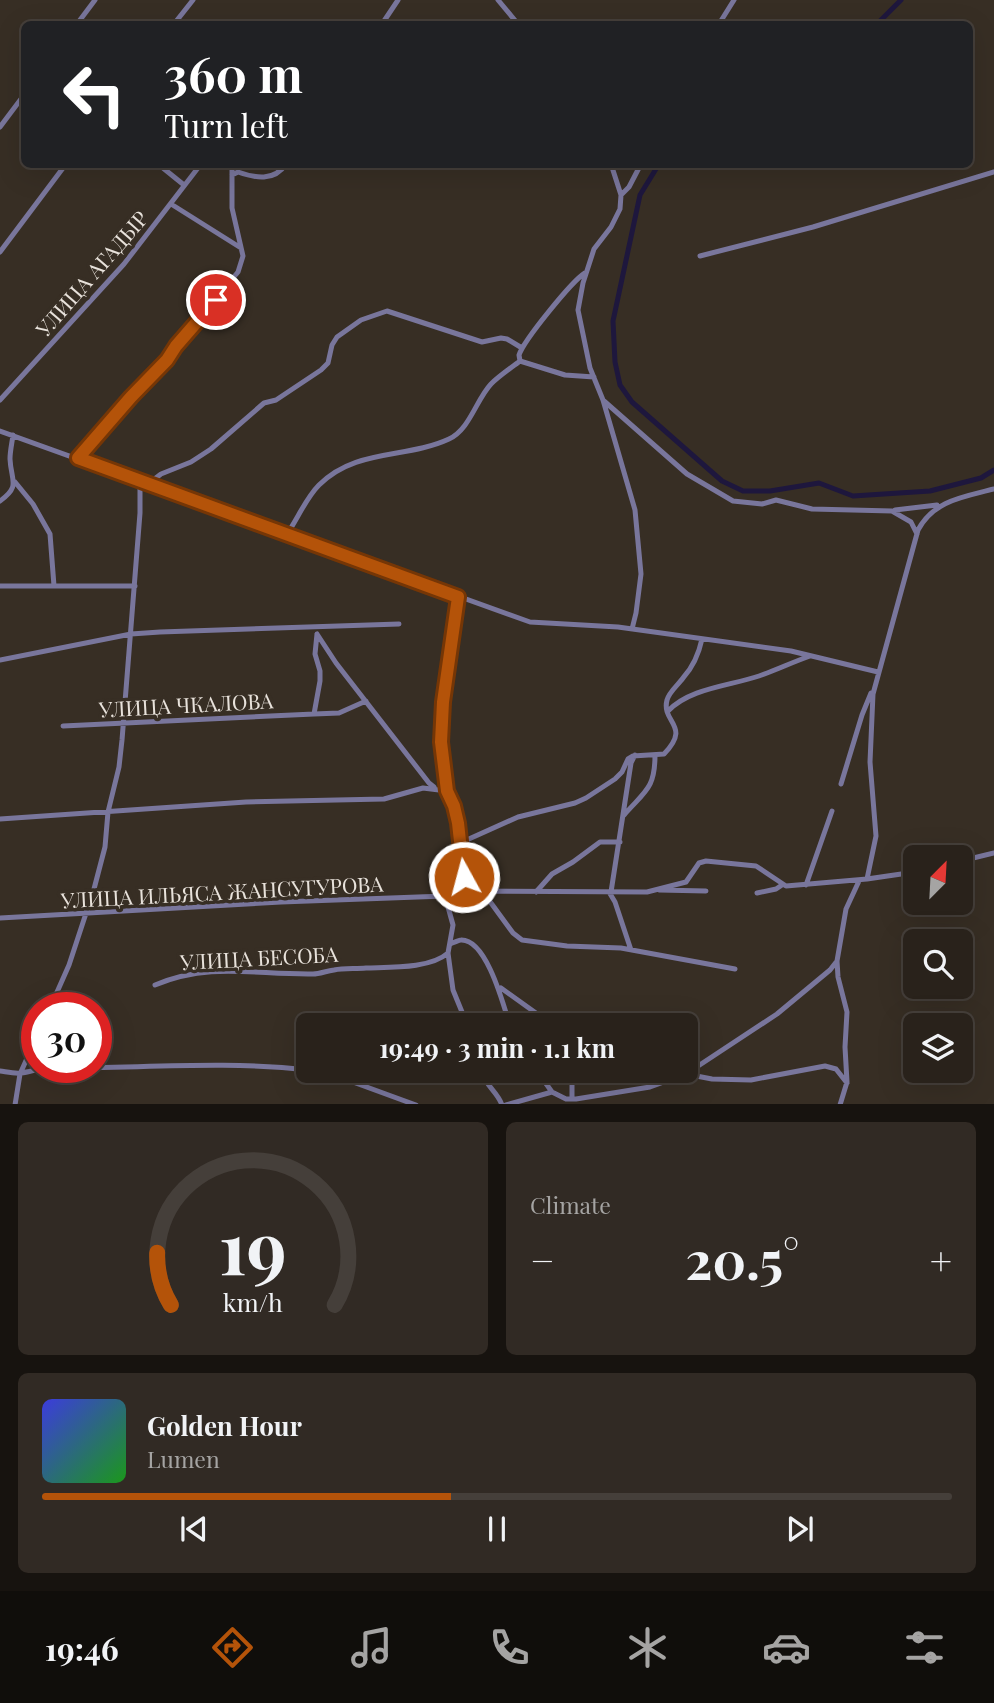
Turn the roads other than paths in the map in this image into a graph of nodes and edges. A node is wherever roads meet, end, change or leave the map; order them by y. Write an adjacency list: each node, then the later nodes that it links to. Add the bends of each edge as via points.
1 (95, 0): 6 (street)
2 (193, 0): 7 (street)
3 (398, 0): 8 (street)
4 (498, 0): 9 (street)
5 (734, 0): 10 (street)
6 (79, 21)
7 (176, 21)
8 (384, 21)
9 (516, 21)
10 (721, 21)
11 (21, 98): 12 (street)
12 (0, 127)
13 (63, 168): 26 (street)
14 (163, 168): 22 (street)
15 (198, 168): 22 (street, УЛИЦА АГАДЫР)
16 (232, 168): 21 (street)
17 (282, 168): 21 (street, via 265,178)
18 (612, 168): 23 (street)
19 (639, 168): 23 (street)
20 (994, 172): 27 (street, via 770,240)
21 (233, 175): 25 (street, via 232,208)
22 (184, 185): 24 (street, УЛИЦА АГАДЫР)
23 (621, 195): 28 (street, via 620,209 594,249)
24 (171, 204): 25 (street); 32 (street, УЛИЦА АГАДЫР, via 124,264)
25 (241, 248): 36 (street, via 238,272 167,360)
26 (0, 252)
27 (700, 256)
28 (586, 272): 29 (street); 31 (street, via 578,310)
29 (522, 348): 30 (street); 38 (street, via 501,338 482,342 387,311 361,320 337,337 321,370 264,403 191,462)
30 (520, 360): 31 (street, via 565,375); 43 (street, via 491,385 463,428 450,438 370,457 331,475 312,494)
31 (594, 377): 33 (street)
32 (0, 400)
33 (603, 400): 42 (street, via 687,474 733,501 762,504 776,500 812,509); 50 (street, via 627,478 639,541 641,574)
34 (0, 431): 35 (street)
35 (13, 435): 36 (street); 37 (street, via 10,456)
36 (78, 458): 38 (street)
37 (15, 482): 40 (street, via 10,494); 46 (street, via 50,534)
38 (144, 483): 43 (street); 47 (street)
39 (994, 489): 41 (street)
40 (0, 501)
41 (942, 504): 42 (street); 44 (street, via 926,516)
42 (892, 511): 44 (street, via 906,518)
43 (287, 534): 48 (street)
44 (917, 534): 56 (street)
45 (0, 586): 46 (street)
46 (54, 586): 47 (street)
47 (135, 586): 52 (street)
48 (458, 597): 50 (street, via 540,624); 67 (street, via 443,702 441,742)
49 (399, 624): 51 (street)
50 (632, 629): 53 (street)
51 (316, 630): 52 (street); 58 (street); 60 (street, via 314,654 320,681)
52 (131, 634): 55 (street); 61 (street)
53 (702, 639): 54 (street); 59 (street, via 689,671 668,696)
54 (811, 656): 56 (street); 59 (street, via 691,696)
55 (0, 660)
56 (878, 672): 57 (street)
57 (875, 684): 65 (street); 77 (street, via 870,743 876,836)
58 (366, 701): 60 (street, УЛИЦА ЧКАЛОВА, via 339,713); 66 (street)
59 (668, 711): 64 (street, via 677,730 675,740 664,754)
60 (312, 714): 61 (street, УЛИЦА ЧКАЛОВА)
61 (123, 722): 62 (street, УЛИЦА ЧКАЛОВА); 69 (street)
62 (64, 726)
63 (635, 755): 64 (street); 70 (street); 73 (street, via 615,779 586,797 518,817)
64 (655, 755): 70 (street, via 650,788)
65 (841, 784)
66 (437, 788): 67 (street); 69 (street, via 384,799)
67 (447, 791): 73 (street)
68 (832, 811): 80 (street)
69 (108, 812): 71 (street); 89 (street, via 105,847)
70 (624, 815): 72 (street)
71 (0, 819)
72 (621, 842): 85 (street, via 600,842 552,874); 86 (street)
73 (460, 843): 82 (street)
74 (994, 853): 75 (street)
75 (973, 858)
76 (903, 874): 77 (street)
77 (867, 879): 78 (street)
78 (859, 881): 80 (street); 94 (street, via 846,909)
79 (782, 885): 80 (street); 81 (street, via 756,866 706,860 686,882); 87 (street)
80 (806, 885)
81 (653, 890): 83 (street); 86 (street, УЛИЦА ИЛЬЯСА ЖАНСУГУРОВА)
82 (465, 891): 84 (street, УЛИЦА ИЛЬЯСА ЖАНСУГУРОВА); 88 (street, УЛИЦА ИЛЬЯСА ЖАНСУГУРОВА)
83 (706, 891)
84 (483, 892): 85 (street, УЛИЦА ИЛЬЯСА ЖАНСУГУРОВА); 92 (street, via 522,940)
85 (536, 892): 86 (street, УЛИЦА ИЛЬЯСА ЖАНСУГУРОВА)
86 (610, 892): 92 (street)
87 (757, 893)
88 (445, 896): 89 (street, УЛИЦА ИЛЬЯСА ЖАНСУГУРОВА); 91 (street, via 453,925)
89 (86, 914): 90 (street, УЛИЦА ИЛЬЯСА ЖАНСУГУРОВА); 98 (street)
90 (0, 918)
91 (450, 944): 93 (street); 97 (street, via 468,942 486,960)
92 (631, 950): 95 (street)
93 (448, 953): 96 (street, УЛИЦА БЕСОБА, via 411,966 317,974 203,972 171,977); 99 (street, via 456,1000)
94 (837, 961): 102 (street, via 777,1014); 112 (street, via 847,1012)
95 (735, 968)
96 (155, 985)
97 (498, 985): 100 (street); 101 (street)
98 (57, 992)
99 (464, 1013)
100 (506, 1013)
101 (535, 1013)
102 (698, 1066)
103 (296, 1069): 105 (street, via 226,1065 39,1068)
104 (0, 1071): 105 (street)
105 (20, 1074): 115 (street)
106 (698, 1076): 112 (street, via 751,1080 825,1066 840,1073)
107 (356, 1083): 116 (street)
108 (485, 1083): 117 (street)
109 (546, 1083): 113 (street)
110 (572, 1083): 114 (street)
111 (661, 1083): 114 (street)
112 (847, 1083): 118 (street)
113 (552, 1092): 114 (street); 117 (street)
114 (572, 1099)
115 (15, 1104)
116 (416, 1104)
117 (504, 1104)
118 (840, 1104)

